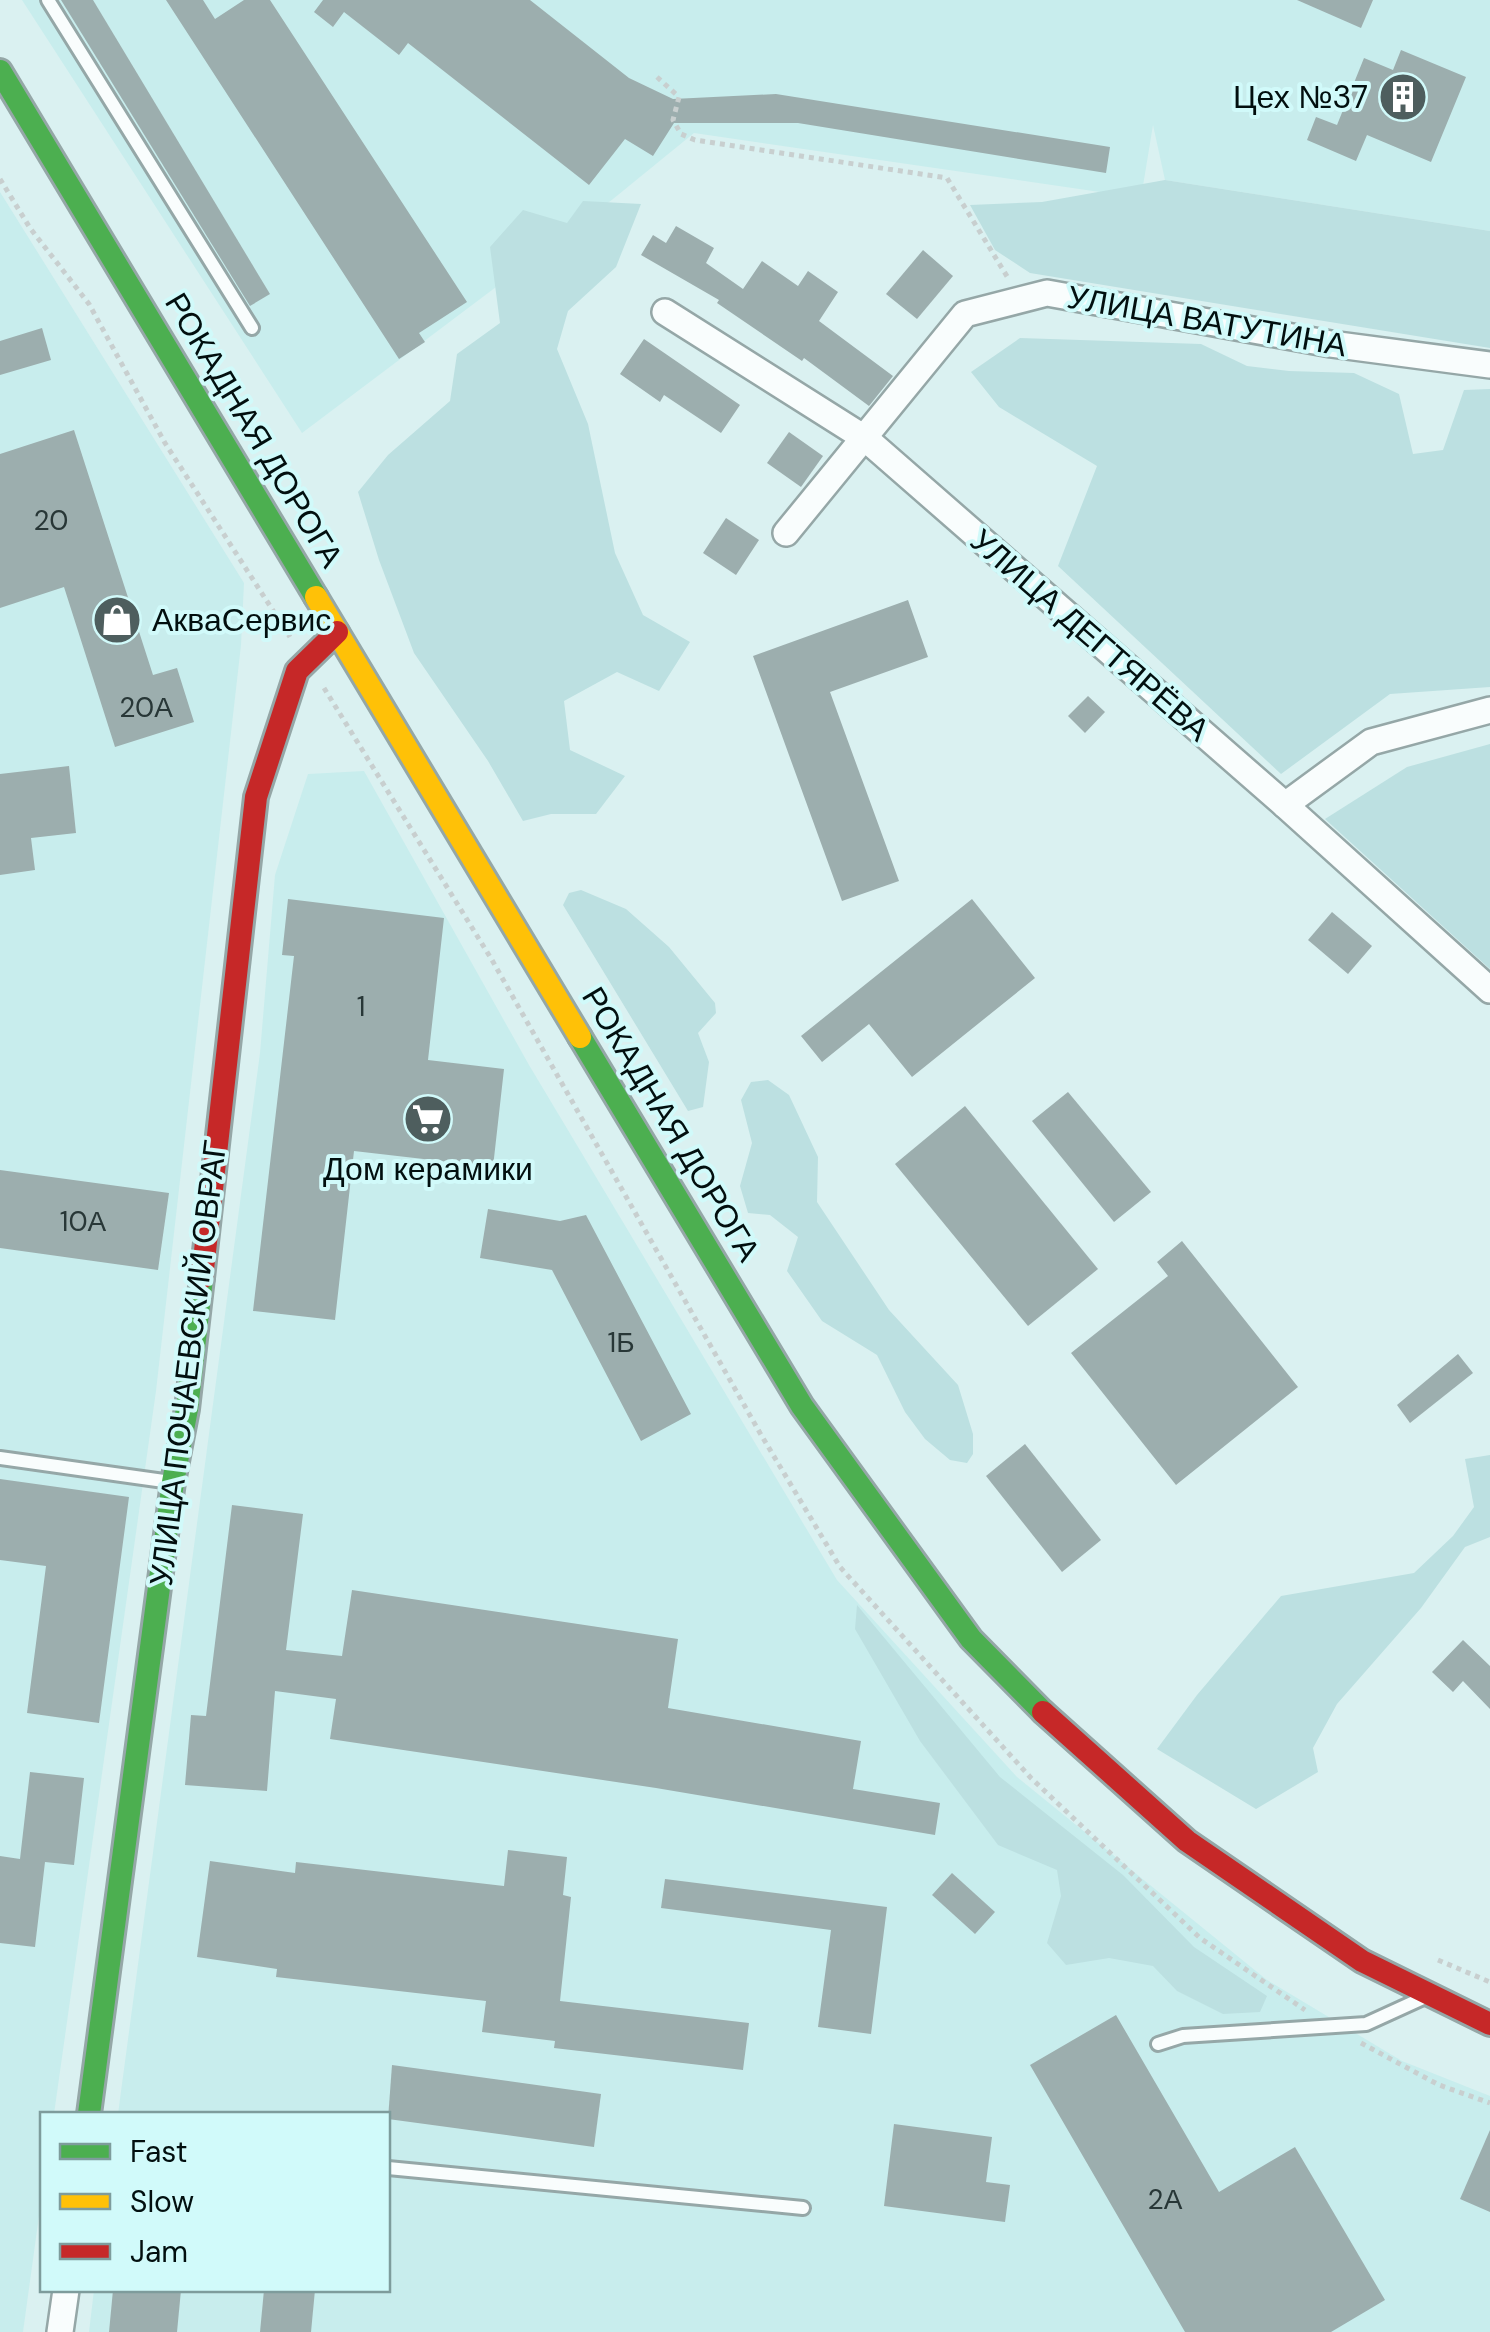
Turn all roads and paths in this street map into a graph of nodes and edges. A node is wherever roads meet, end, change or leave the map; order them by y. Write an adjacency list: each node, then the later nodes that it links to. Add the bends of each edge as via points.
1 (48, 0): 6 (lane)
2 (0, 71): 10 (main road, РОКАДНАЯ ДОРОГА)
3 (657, 77): 4 (path, via 678,97 673,120 680,134 694,140 947,178)
4 (1021, 301): 7 (street, УЛИЦА ВАТУТИНА, via 1047,293); 8 (street, УЛИЦА ВАТУТИНА, via 965,314)
5 (665, 312): 8 (street, УЛИЦА ДЕГТЯРЁВА)
6 (252, 328)
7 (1490, 365)
8 (866, 439): 9 (street, УЛИЦА ВАТУТИНА); 12 (street, УЛИЦА ДЕГТЯРЁВА)
9 (786, 533)
10 (337, 632): 15 (main road, УЛИЦА ПОЧАЕВСКИЙ ОВРАГ, via 297,671 256,797 187,1409); 16 (main road, РОКАДНАЯ ДОРОГА, via 802,1406 971,1639 1056,1726 1187,1842 1362,1961)
11 (1490, 710): 12 (street, via 1371,742)
12 (1284, 805): 13 (street, УЛИЦА ДЕГТЯРЁВА)
13 (1490, 990)
14 (0, 1458): 15 (lane)
15 (173, 1482): 19 (main road, УЛИЦА ПОЧАЕВСКИЙ ОВРАГ)
16 (1430, 1995): 17 (main road, РОКАДНАЯ ДОРОГА); 18 (lane, via 1366,2024 1183,2036)
17 (1490, 2024)
18 (1158, 2044)
19 (89, 2112)
20 (390, 2168): 21 (lane)
21 (803, 2208)
22 (66, 2292): 23 (street)
23 (60, 2332)

